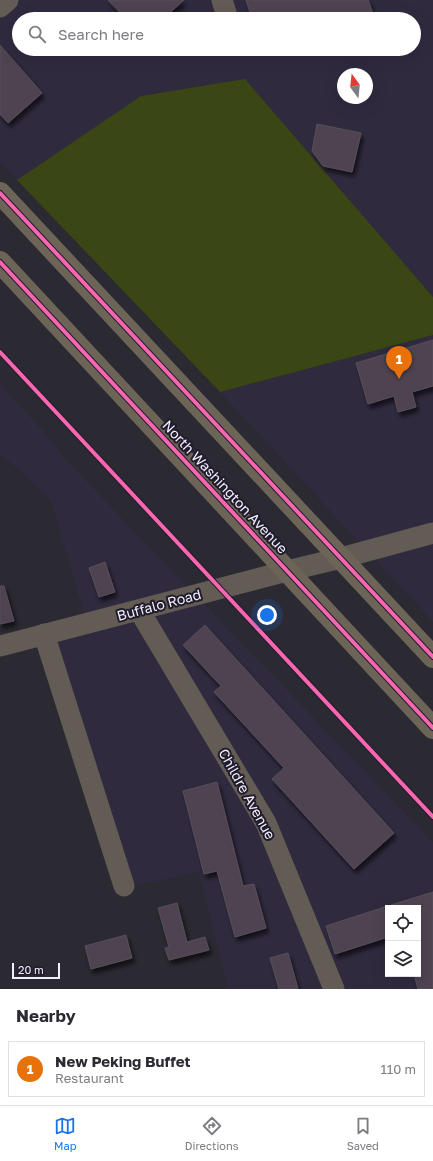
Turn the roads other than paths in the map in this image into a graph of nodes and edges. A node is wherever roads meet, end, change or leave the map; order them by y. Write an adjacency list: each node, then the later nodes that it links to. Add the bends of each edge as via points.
1 (8, 0): 3 (street)
2 (222, 0): 4 (street)
3 (0, 7)
4 (226, 12)
5 (0, 194): 8 (main road)
6 (0, 262): 9 (main road, North Washington Avenue)
7 (433, 533): 8 (street, Buffalo Road)
8 (341, 558): 9 (street, Buffalo Road); 13 (main road)
9 (288, 571): 10 (street, Buffalo Road); 14 (main road, North Washington Avenue)
10 (139, 610): 11 (street, Buffalo Road); 16 (street, Childre Avenue, via 266,823)
11 (44, 634): 12 (street, Buffalo Road); 15 (street)
12 (0, 646)
13 (433, 657)
14 (433, 728)
15 (124, 886)
16 (334, 989)

